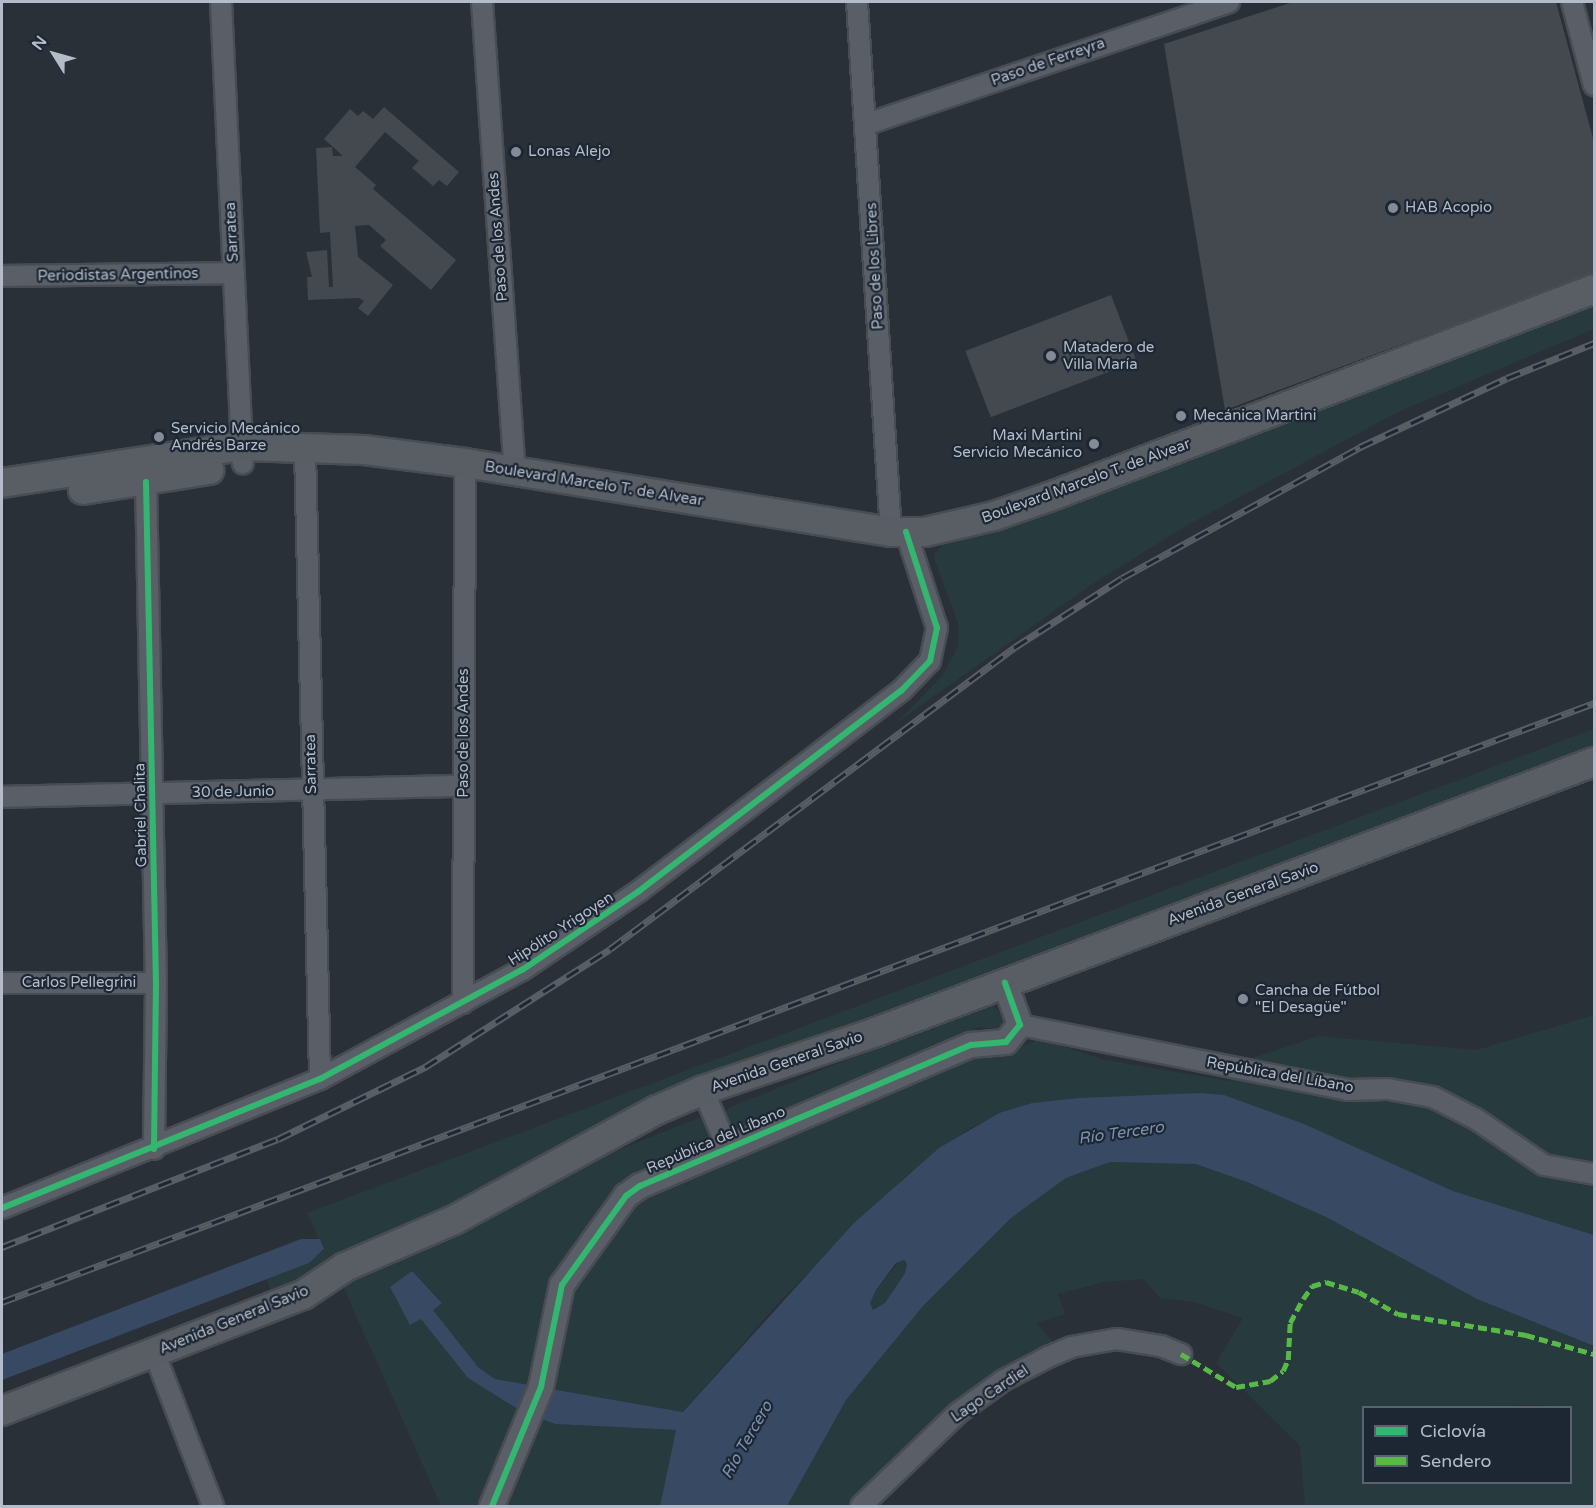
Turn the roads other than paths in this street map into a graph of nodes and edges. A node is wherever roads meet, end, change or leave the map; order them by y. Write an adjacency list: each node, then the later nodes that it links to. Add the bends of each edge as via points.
1 (221, 2): 8 (street, Sarratea)
2 (857, 2): 7 (street, Paso de los Libres)
3 (1230, 2): 7 (street, Paso de Ferreyra)
4 (1572, 2): 6 (street)
5 (487, 3): 14 (street, Paso de los Andes)
6 (1594, 85)
7 (867, 124): 18 (street, Paso de los Libres)
8 (234, 273): 9 (street, Periodistas Argentinos); 12 (street, Sarratea)
9 (2, 276)
10 (1594, 289): 18 (main road, Boulevard Marcelo T. de Alvear, via 1049,497 950,528)
11 (305, 450): 12 (main road, Boulevard Marcelo T. de Alvear); 13 (main road, Boulevard Marcelo T. de Alvear, via 364,450); 21 (street, Sarratea)
12 (243, 454): 15 (main road, Boulevard Marcelo T. de Alvear); 16 (main road, Boulevard Marcelo T. de Alvear)
13 (465, 463): 14 (main road, Boulevard Marcelo T. de Alvear); 20 (street, Paso de los Andes)
14 (514, 473): 18 (main road, Boulevard Marcelo T. de Alvear)
15 (146, 482): 17 (main road, Boulevard Marcelo T. de Alvear); 22 (street, Gabriel Chalita)
16 (2, 483)
17 (2, 500)
18 (898, 532): 27 (street, Hipólito Yrigoyen, via 937,628 935,649 919,675 639,891 551,952)
19 (1594, 762): 26 (main road, Avenida General Savio)
20 (464, 786): 21 (street, 30 de Junio); 27 (street, Paso de los Andes)
21 (311, 791): 22 (street, 30 de Junio); 29 (street, Sarratea)
22 (153, 793): 23 (street, 30 de Junio); 25 (street, Gabriel Chalita)
23 (2, 796)
24 (2, 983): 25 (street, Carlos Pellegrini)
25 (156, 983): 31 (street, Gabriel Chalita)
26 (1005, 983): 28 (street); 30 (main road, Avenida General Savio, via 876,1032 782,1081)
27 (464, 1003): 29 (street, Hipólito Yrigoyen)
28 (1020, 1025): 32 (street, República del Líbano, via 1006,1042 971,1045); 33 (street, República del Líbano, via 1347,1090 1388,1089 1433,1097 1476,1119 1544,1165)
29 (320, 1079): 31 (street, Hipólito Yrigoyen)
30 (707, 1099): 32 (street); 35 (main road, Avenida General Savio, via 345,1268 303,1295)
31 (154, 1149): 34 (street, Hipólito Yrigoyen)
32 (728, 1149): 39 (street, República del Líbano, via 640,1186 620,1202 562,1285 531,1416)
33 (1594, 1174)
34 (2, 1208)
35 (154, 1352): 37 (main road, Avenida General Savio); 38 (street)
36 (1181, 1354): 40 (street, Lago Cardiel, via 1153,1344 1117,1339 1071,1347 1048,1357 1004,1380 958,1413)
37 (2, 1411)
38 (213, 1506)
39 (492, 1506)
40 (861, 1506)

